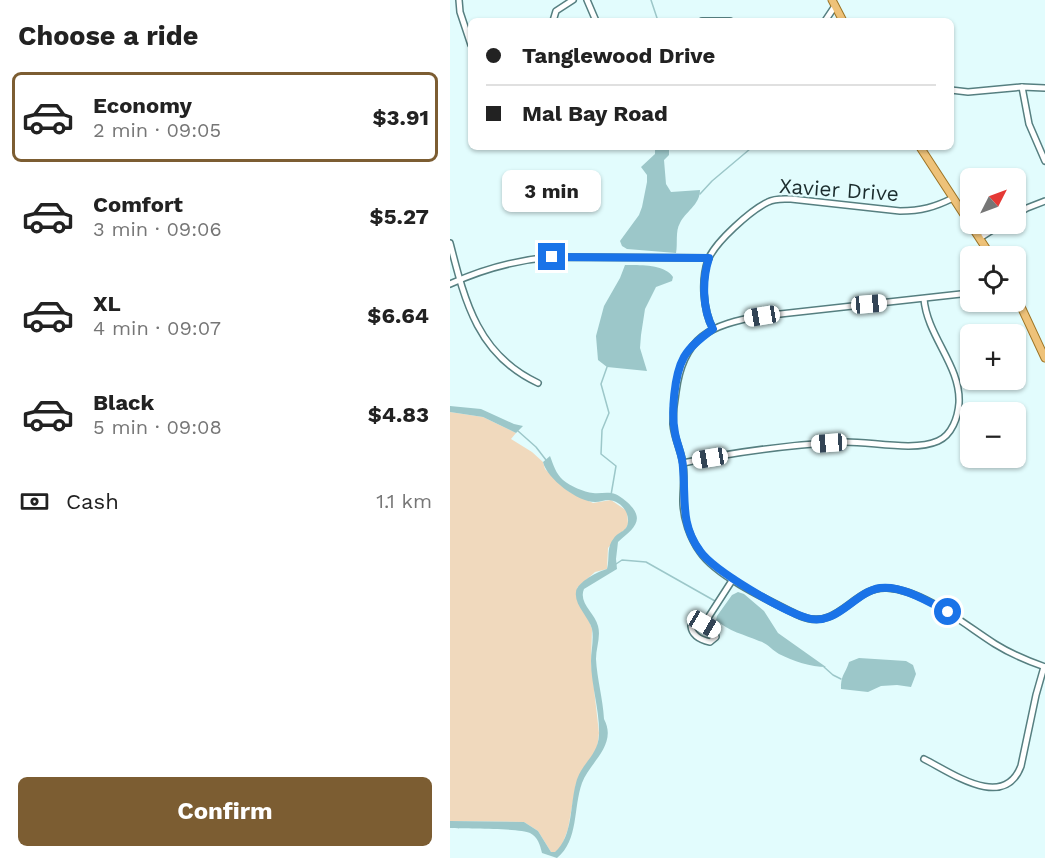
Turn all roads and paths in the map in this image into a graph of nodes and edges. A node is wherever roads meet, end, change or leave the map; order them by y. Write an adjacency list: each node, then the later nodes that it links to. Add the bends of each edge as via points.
1 (459, 0): 9 (street)
2 (573, 0): 5 (street, via 558,9)
3 (587, 0): 6 (street)
4 (834, 3): 7 (street); 8 (main road)
5 (554, 18)
6 (595, 18)
7 (826, 18)
8 (842, 18)
9 (468, 36)
10 (1022, 87): 11 (street); 12 (street); 14 (street, via 1029,124)
11 (1045, 88)
12 (954, 90)
13 (922, 150): 15 (main road)
14 (1045, 161)
15 (953, 198): 19 (main road); 22 (street, Xavier Drive, via 928,209 909,211 772,200 746,218)
16 (1045, 201): 17 (street)
17 (1026, 209)
18 (986, 234): 19 (street)
19 (980, 238): 21 (main road)
20 (450, 243): 23 (street)
21 (985, 246)
22 (709, 258): 23 (street, via 552,257 506,263); 28 (street, via 705,300)
23 (460, 280): 24 (street); 30 (street, via 487,343 510,366)
24 (450, 284)
25 (960, 294): 26 (street)
26 (924, 299): 28 (street, via 762,316); 31 (street, via 931,327 958,390 957,413 944,438 918,445 806,445)
27 (1023, 312): 29 (main road)
28 (713, 329): 31 (street, via 687,352 678,374 673,424)
29 (1045, 358)
30 (538, 383)
31 (683, 463): 32 (street, via 684,511 693,538 705,559)
32 (733, 579): 33 (street); 34 (street, via 811,619 834,615 873,590 897,590 929,602 1004,650)
33 (704, 624): 33 (street, via 694,621 691,630 698,638 710,642 716,637 715,632)
34 (1045, 667): 35 (street, via 1021,766 1008,784 985,788)
35 (924, 759)

